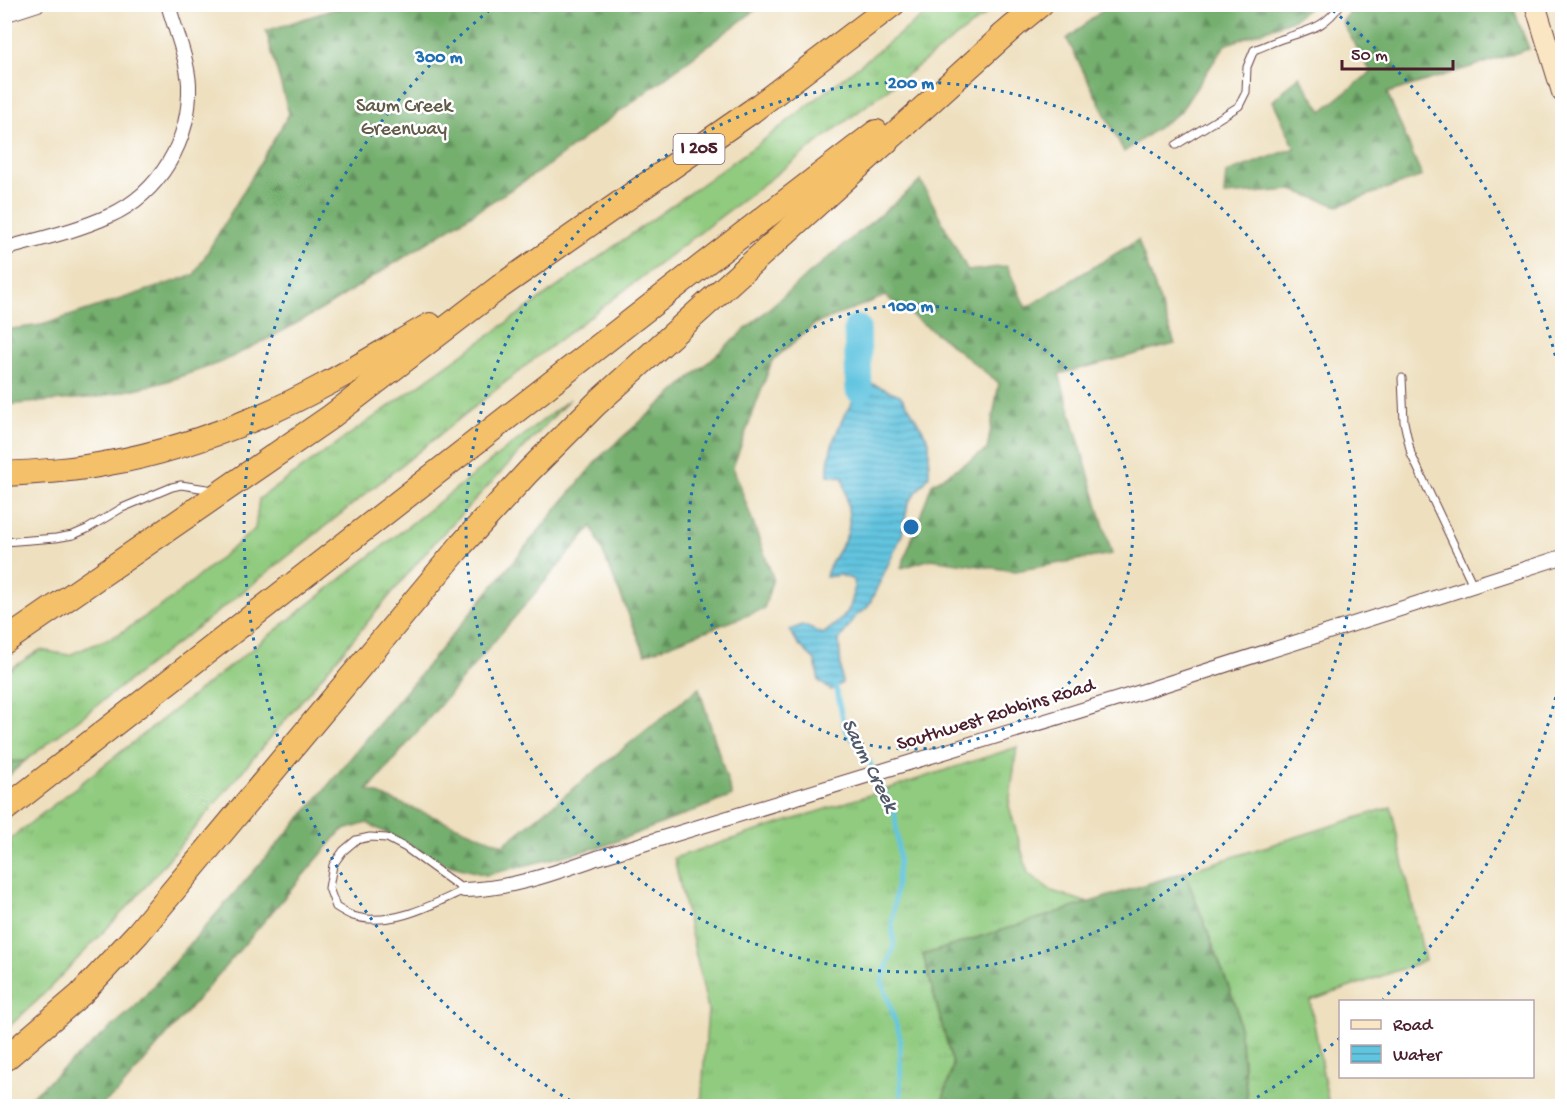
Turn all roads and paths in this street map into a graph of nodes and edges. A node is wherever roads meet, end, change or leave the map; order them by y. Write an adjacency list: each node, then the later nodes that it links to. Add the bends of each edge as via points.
1 (38, 4): 7 (street)
2 (168, 4): 11 (street, via 189,83 184,126 171,161 146,191 111,215)
3 (893, 4): 12 (highway, I 205, via 743,117)
4 (1041, 4): 8 (highway)
5 (1341, 4): 10 (lane, via 1312,30 1254,50 1247,67 1246,92 1239,106)
6 (1535, 4): 9 (main road)
7 (8, 11)
8 (1014, 26): 20 (highway); 22 (highway, via 596,404 528,472 455,553 138,933 81,994)
9 (1563, 92)
10 (1176, 145)
11 (4, 249)
12 (501, 286): 14 (highway, via 313,391 214,434 109,464); 15 (highway, via 329,418)
13 (1402, 378): 18 (lane, via 1404,422 1411,454)
14 (4, 474)
15 (224, 491): 16 (lane, via 181,485 122,508 73,535); 19 (highway)
16 (4, 542)
17 (1563, 557): 18 (street, Southwest Robbins Road)
18 (1473, 585): 21 (street, Southwest Robbins Road, via 539,877 490,889)
19 (4, 642)
20 (4, 810)
21 (464, 890): 21 (lane, Southwest Robbins Road, via 396,843 370,837 356,840 343,851 333,865 329,888 336,908 354,916 381,919 429,907)
22 (4, 1060)

